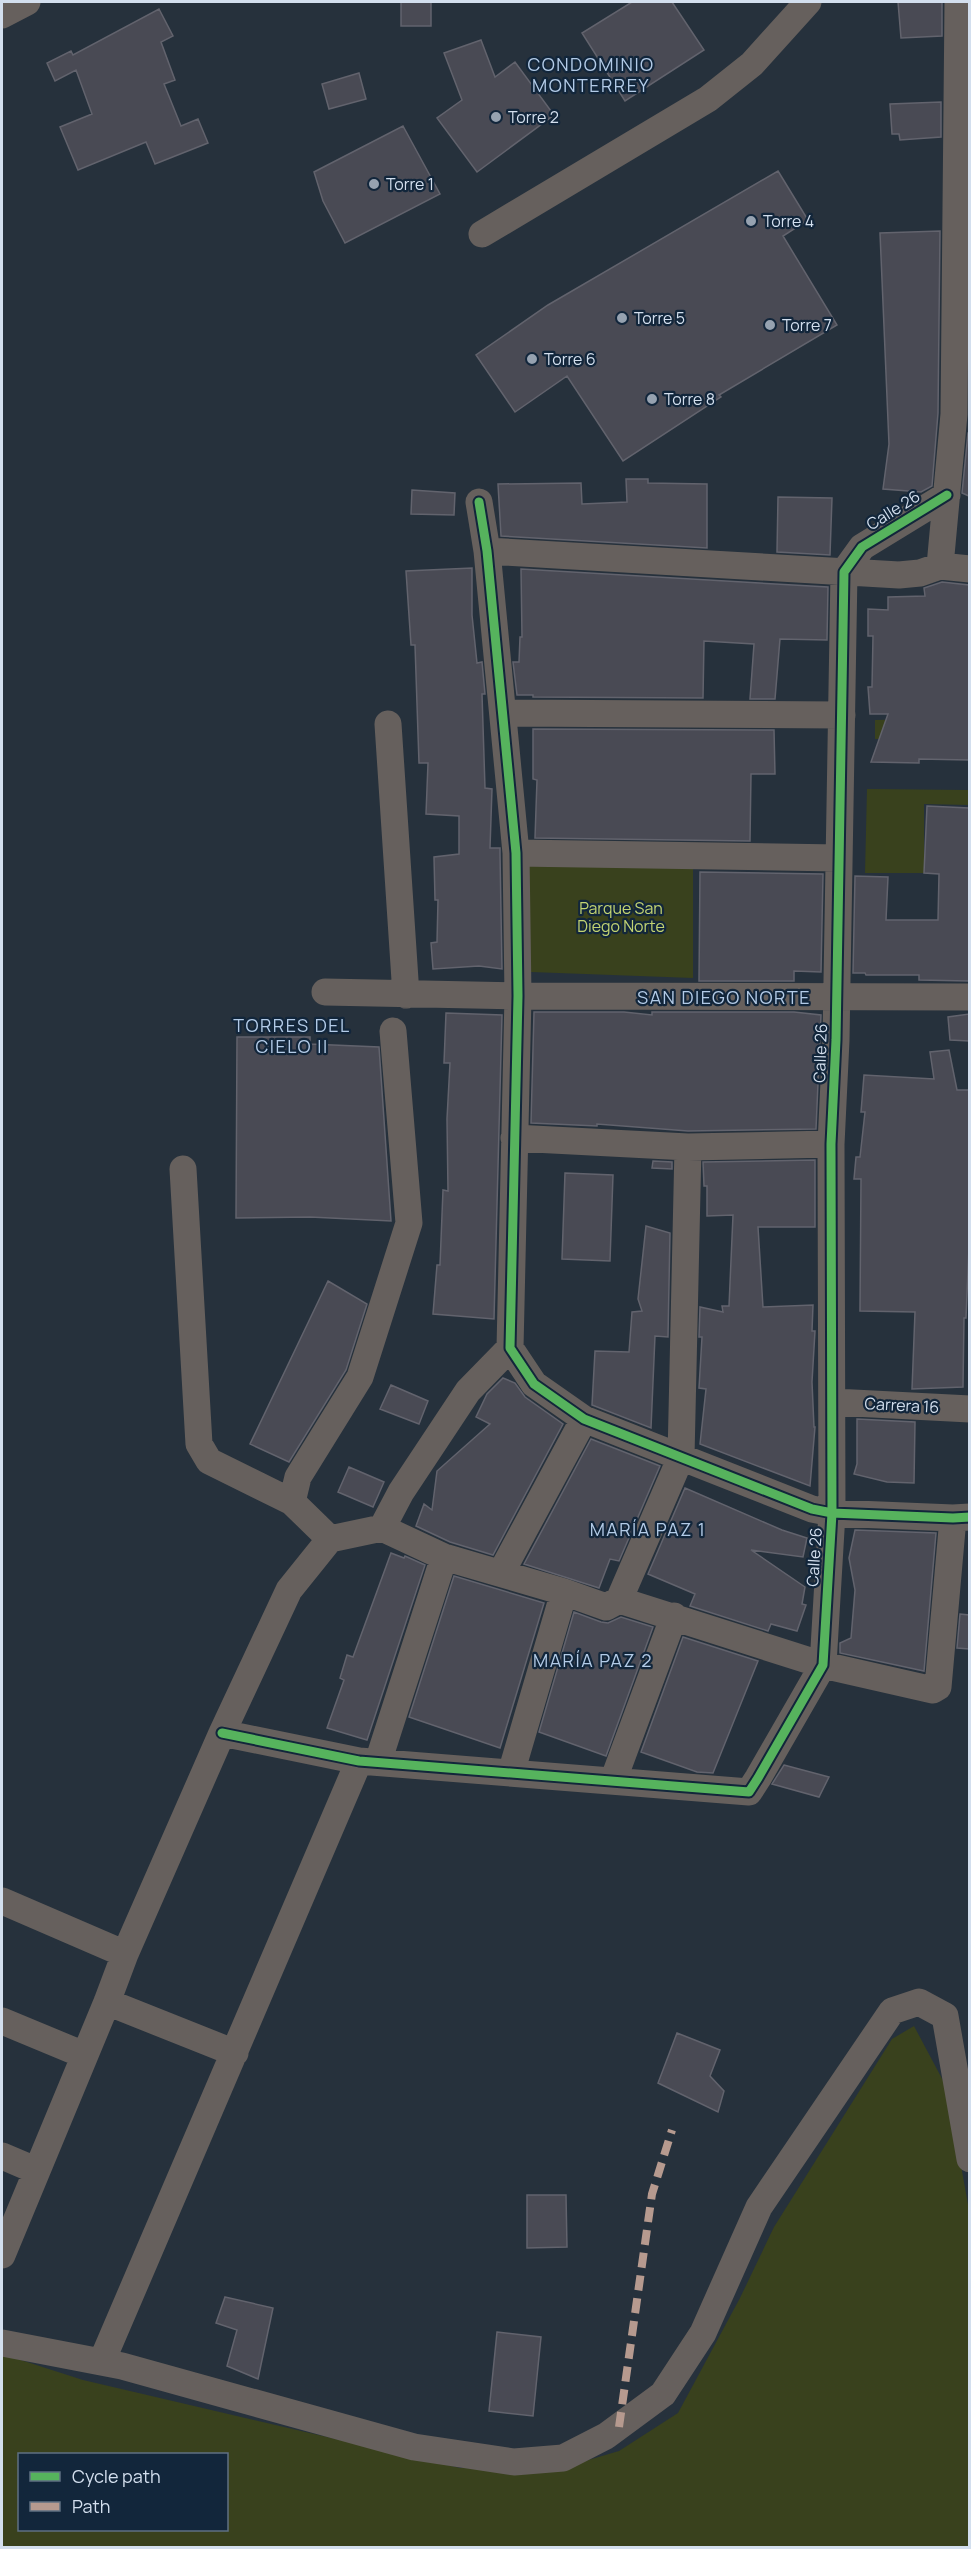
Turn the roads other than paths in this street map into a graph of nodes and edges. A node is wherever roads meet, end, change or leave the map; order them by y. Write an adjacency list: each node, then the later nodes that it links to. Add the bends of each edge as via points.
1 (27, 2): 4 (street)
2 (808, 2): 5 (street, via 752,64 708,99)
3 (958, 2): 6 (street)
4 (2, 15)
5 (482, 234)
6 (962, 414): 7 (street)
7 (947, 495): 10 (street); 12 (street, Calle 26, via 862,547)
8 (479, 502): 9 (street)
9 (486, 552): 12 (street); 13 (street)
10 (940, 566): 11 (street); 12 (street, via 920,573)
11 (969, 569)
12 (844, 572): 14 (street, Calle 26)
13 (503, 713): 14 (street); 16 (street)
14 (842, 715): 17 (street, Calle 26)
15 (388, 724): 19 (street)
16 (516, 853): 17 (street); 20 (street)
17 (839, 858): 21 (street, Calle 26)
18 (325, 992): 19 (street)
19 (406, 995): 20 (street)
20 (518, 996): 21 (street); 24 (street)
21 (836, 996): 22 (street); 25 (street, Calle 26)
22 (969, 997)
23 (393, 1031): 33 (street, via 409,1223 360,1377 298,1477)
24 (514, 1138): 26 (street); 28 (street)
25 (831, 1144): 26 (street); 29 (street, Calle 26)
26 (688, 1147): 32 (street)
27 (183, 1169): 33 (street, via 200,1444 209,1461)
28 (510, 1348): 31 (street, via 534,1384); 36 (street, via 468,1391 401,1492)
29 (834, 1402): 30 (street, Carrera 16); 34 (street, Calle 26)
30 (969, 1409)
31 (584, 1419): 32 (street); 39 (street)
32 (681, 1457): 34 (street, via 812,1509); 41 (street)
33 (292, 1502): 37 (street)
34 (832, 1513): 35 (street); 43 (street, Calle 26)
35 (961, 1518): 43 (street, via 938,1687 933,1690)
36 (382, 1528): 37 (street); 38 (street)
37 (330, 1539): 44 (street, via 289,1590)
38 (444, 1557): 39 (street); 45 (street)
39 (501, 1573): 40 (street)
40 (564, 1592): 41 (street, via 606,1607); 46 (street)
41 (619, 1600): 42 (street)
42 (674, 1616): 43 (street); 47 (street)
43 (823, 1665): 47 (street, via 749,1792)
44 (222, 1733): 45 (street); 49 (street)
45 (368, 1762): 46 (street); 52 (street)
46 (511, 1773): 47 (street)
47 (613, 1781)
48 (2, 1901): 49 (street)
49 (124, 1954): 50 (street)
50 (107, 2002): 52 (street); 53 (street)
51 (2, 2020): 53 (street)
52 (235, 2053): 59 (street)
53 (84, 2055): 56 (street)
54 (2, 2156): 56 (street)
55 (969, 2159): 59 (street, via 945,2016 919,2002 892,2011 759,2207 703,2333 663,2394 606,2436 563,2458 514,2462 414,2447)
56 (35, 2170): 57 (street)
57 (2, 2255)
58 (2, 2343): 59 (street)
59 (102, 2361)

